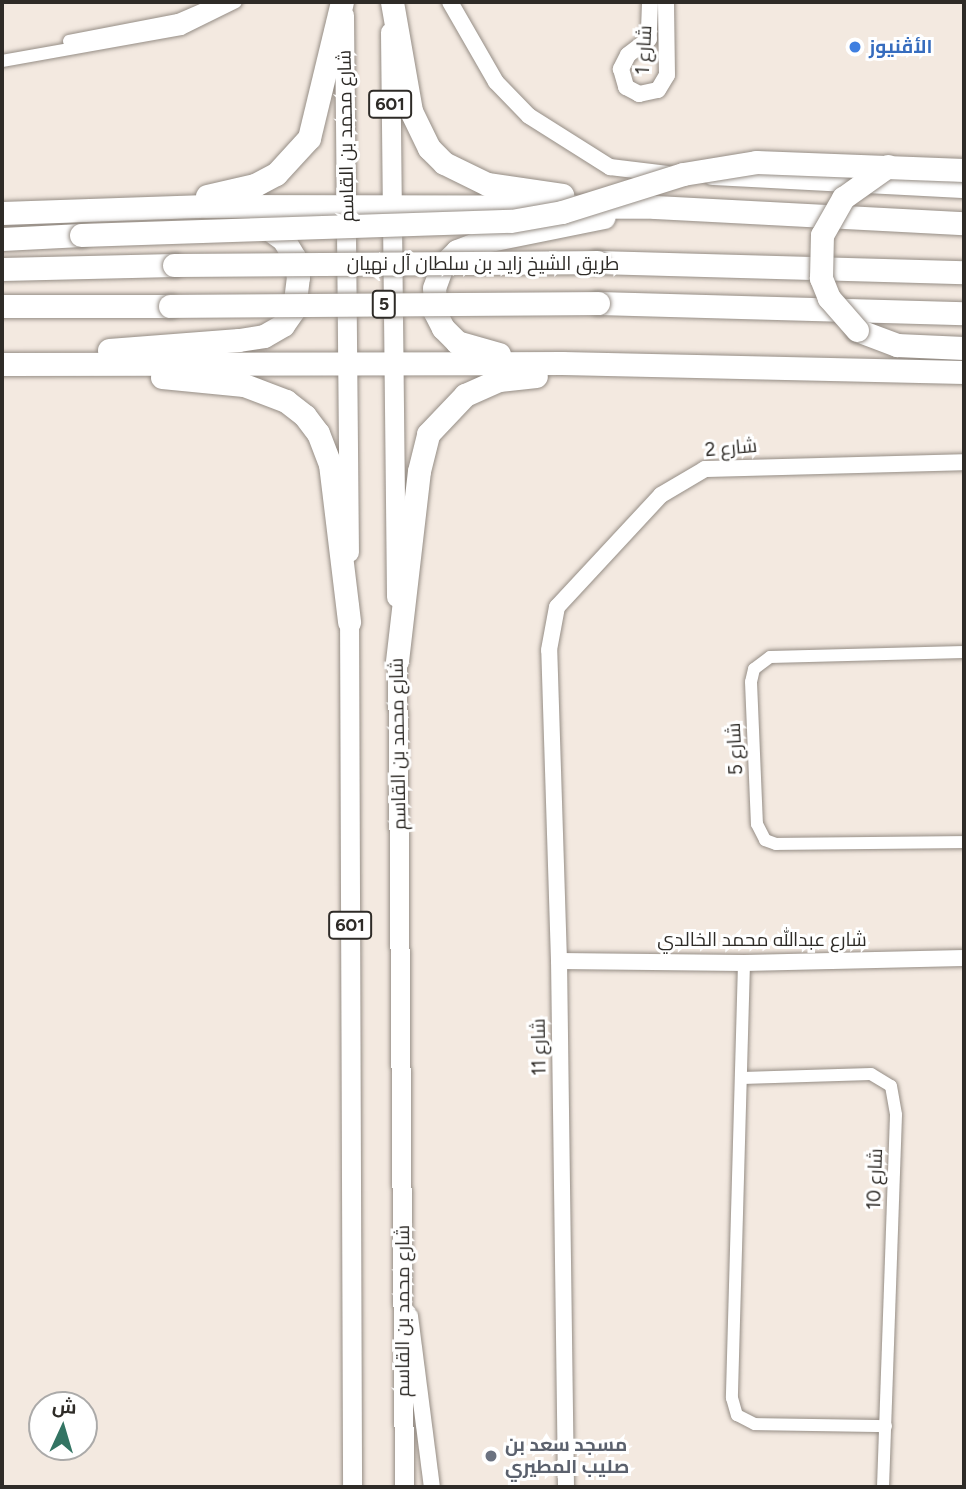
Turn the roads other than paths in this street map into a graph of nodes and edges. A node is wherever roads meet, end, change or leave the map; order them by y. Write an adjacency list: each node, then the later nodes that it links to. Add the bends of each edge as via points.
1 (220, 2): 8 (street, via 178,20)
2 (236, 2): 9 (street, via 181,29)
3 (343, 2): 14 (main road, شارع محمد بن القاسم / 601); 17 (highway, via 316,121 295,158 276,174 233,191)
4 (391, 2): 15 (main road, شارع محمد بن القاسم / 601); 16 (highway, via 411,111 429,148 444,163 487,184)
5 (450, 2): 12 (street, via 472,46 509,98 561,140 610,167 634,173)
6 (650, 2): 7 (street, شارع 1, via 649,39 628,55 621,69 626,87 639,94 658,90 667,75)
7 (666, 2)
8 (2, 53)
9 (2, 61)
10 (888, 166): 11 (highway, bridge); 20 (highway, bridge, via 736,164 683,174 562,212 511,222); 25 (highway, bridge, via 843,198 822,235 821,278 829,298 857,330 897,345)
11 (964, 170)
12 (964, 190)
13 (206, 206): 14 (highway); 17 (highway); 29 (highway, via 244,216 283,239 298,277 294,309 283,325 264,336 239,340)
14 (346, 206): 15 (highway); 26 (main road, شارع محمد بن القاسم / 601)
15 (390, 207): 16 (highway); 27 (main road, شارع محمد بن القاسم / 601)
16 (655, 207): 19 (highway); 28 (highway, via 480,242 457,250 442,266 434,288 435,312 457,342 485,352)
17 (94, 208): 18 (highway)
18 (2, 213)
19 (964, 223)
20 (2, 239)
21 (2, 268): 22 (highway, طريق الشيخ زايد بن سلطان آل نهيان / 5, bridge, via 597,262)
22 (964, 271)
23 (2, 306): 24 (highway, طريق الشيخ زايد بن سلطان آل نهيان / 5, bridge, via 598,303)
24 (964, 313)
25 (964, 348)
26 (349, 363): 27 (highway); 29 (highway); 34 (main road, شارع محمد بن القاسم / 601)
27 (392, 363): 28 (highway); 36 (main road, شارع محمد بن القاسم / 601)
28 (562, 363): 30 (highway)
29 (9, 364): 34 (highway, via 244,385 286,401 318,433 330,464)
30 (781, 367): 31 (highway); 36 (highway, via 524,376 499,380 465,395 438,419 422,450)
31 (964, 372)
32 (964, 462): 33 (street, شارع 2, via 726,467 696,472 661,495)
33 (557, 607): 39 (street, شارع 11, via 549,650)
34 (349, 622): 44 (main road, شارع محمد بن القاسم / 601)
35 (964, 652): 37 (street, شارع 5, via 770,657 758,663 751,682 757,824 765,840 776,844)
36 (397, 661): 42 (main road, شارع محمد بن القاسم / 601)
37 (964, 842)
38 (964, 958): 40 (street, شارع عبدالله محمد الخالدي)
39 (559, 961): 40 (street, شارع عبدالله محمد الخالدي); 47 (street, شارع 11)
40 (744, 964): 41 (street)
41 (742, 1078): 43 (street, via 732,1398 737,1415 755,1424); 43 (street, شارع 10, via 871,1074 891,1086 896,1115)
42 (403, 1270): 45 (main road, شارع محمد بن القاسم / 601); 46 (street)
43 (886, 1426): 48 (street, شارع 10)
44 (352, 1487)
45 (404, 1487)
46 (432, 1487)
47 (566, 1487)
48 (883, 1487)

